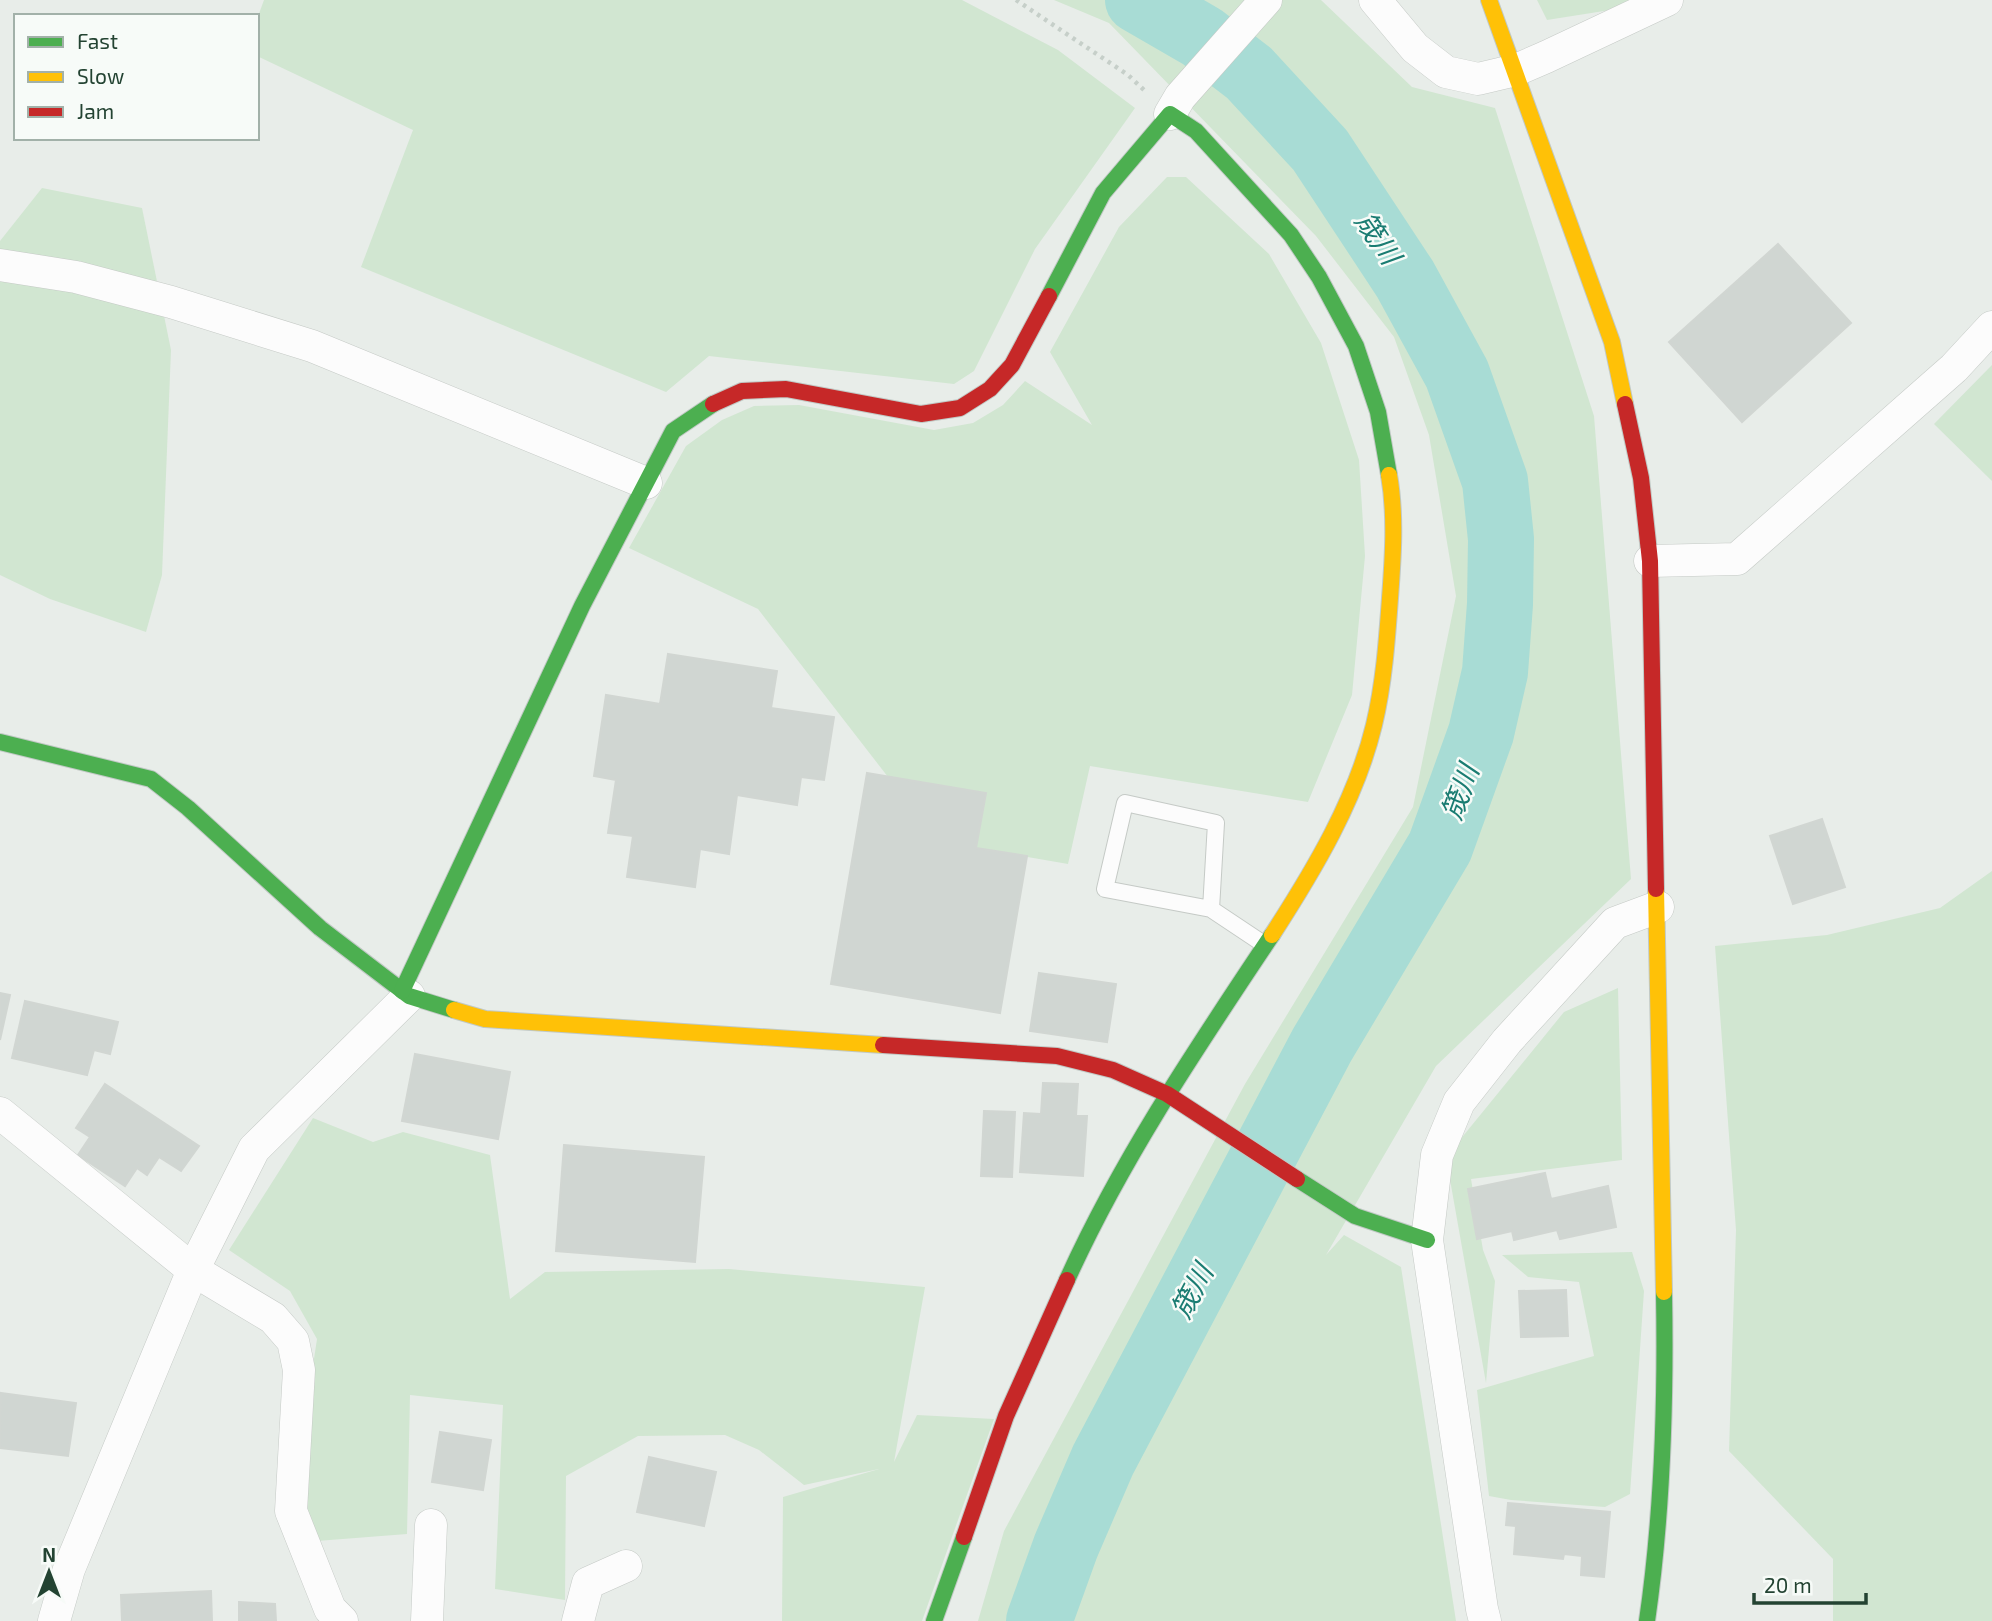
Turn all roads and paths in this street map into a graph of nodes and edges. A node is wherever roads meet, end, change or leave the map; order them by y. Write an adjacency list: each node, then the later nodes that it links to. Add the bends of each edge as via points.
1 (1016, 0): 7 (path)
2 (1266, 0): 7 (street)
3 (1374, 0): 6 (street, via 1415,48 1446,72 1478,79)
4 (1489, 0): 6 (street)
5 (1667, 0): 6 (street)
6 (1516, 70): 11 (street, via 1612,342 1641,478)
7 (1175, 106): 10 (street, via 1103,194 1012,365 990,389 960,408 921,414 786,389 741,391 710,405 673,431); 15 (street, via 1291,234 1319,277 1361,359 1378,412 1390,481 1393,556 1387,652 1374,725 1352,793)
8 (0, 265): 10 (street, via 76,277 312,346)
9 (1992, 327): 11 (street, via 1954,368 1737,559)
10 (646, 483): 16 (street, via 582,606)
11 (1650, 561): 13 (street)
12 (0, 742): 16 (street, via 150,779 320,928)
13 (1658, 907): 19 (street, via 1615,923 1507,1041 1459,1102 1437,1155); 29 (street, via 1665,1377 1663,1484)
14 (1211, 909): 14 (lane, via 1105,889 1125,803 1216,823); 15 (lane)
15 (1265, 945): 17 (street)
16 (405, 994): 17 (street, via 485,1019 1056,1056 1113,1070); 20 (street, via 254,1149)
17 (1167, 1094): 19 (street, via 1355,1216); 27 (street, via 1087,1235 1006,1416)
18 (0, 1113): 20 (street)
19 (1427, 1241): 28 (street)
20 (193, 1270): 23 (street, via 69,1569); 24 (street, via 273,1318 293,1341 299,1370 291,1511 330,1609)
21 (431, 1525): 25 (street)
22 (626, 1566): 26 (street, via 588,1583)
23 (54, 1621)
24 (342, 1621)
25 (427, 1621)
26 (579, 1621)
27 (934, 1621)
28 (1485, 1621)
29 (1647, 1621)

